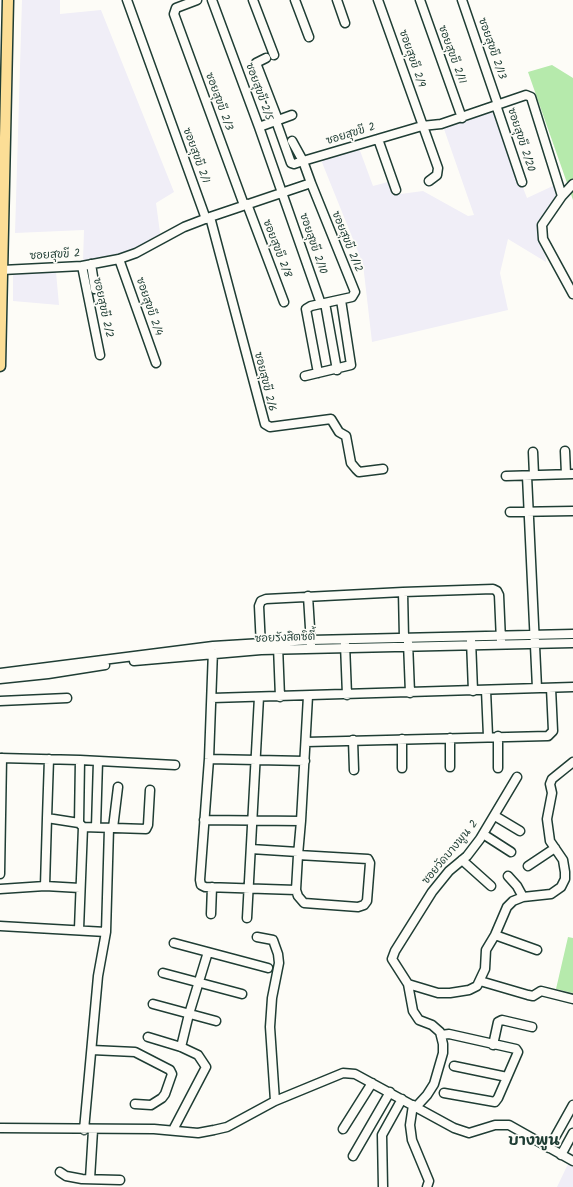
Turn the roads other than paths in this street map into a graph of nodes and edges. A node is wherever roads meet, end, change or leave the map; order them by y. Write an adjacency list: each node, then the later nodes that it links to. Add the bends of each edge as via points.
1 (8, 0): 34 (main road)
2 (127, 0): 30 (street, ซอยสุขขี 2/1)
3 (197, 0): 29 (street, ซอยสุขขี 2/3, via 176,8 174,14)
4 (212, 0): 18 (street, ซอยสุขขี 2/5)
5 (254, 0): 16 (street, via 270,57 256,63)
6 (295, 0): 12 (street)
7 (337, 0): 11 (street)
8 (378, 0): 17 (street, ซอยสุขขี 2/9)
9 (420, 0): 15 (street, ซอยสุขขี 2/11)
10 (462, 0): 13 (street, ซอยสุขขี 2/13)
11 (345, 23)
12 (309, 37)
13 (497, 105): 15 (street, ซอยสุขขี 2); 23 (street, ซอยสุขขี 2/20); 28 (street, ซอยสุขขี 2, via 523,95 531,97)
14 (292, 115): 16 (street)
15 (462, 118): 17 (street, ซอยสุขขี 2)
16 (277, 120): 18 (street); 21 (street, via 289,160 294,164)
17 (422, 126): 19 (street, ซอยสุขขี 2); 22 (street, ซอยสุขขี 2/9, via 438,168 436,175)
18 (259, 127): 27 (street, ซอยสุขขี 2/5)
19 (378, 139): 21 (street, ซอยสุขขี 2); 26 (street)
20 (292, 141): 21 (street)
21 (303, 161): 24 (street)
22 (429, 181)
23 (522, 182)
24 (311, 183): 27 (street, ซอยสุขขี 2); 37 (street, ซอยสุขขี 2/12, via 355,292 352,297)
25 (573, 184): 28 (street)
26 (396, 190)
27 (282, 192): 29 (street, ซอยสุขขี 2); 39 (street, ซอยสุขขี 2/10)
28 (562, 196): 36 (street, via 542,225 543,239)
29 (245, 205): 30 (street, ซอยสุขขี 2); 38 (street, ซอยสุขขี 2/8)
30 (208, 218): 31 (street, ซอยสุขขี 2, via 144,250); 48 (street, ซอยสุขขี 2/6, via 265,424 270,427 331,419 339,432 346,436 351,463 359,472)
31 (120, 258): 32 (street, ซอยสุขขี 2); 41 (street, ซอยสุขขี 2/4)
32 (91, 264): 33 (street, ซอยสุขขี 2); 35 (street)
33 (82, 266): 34 (street, ซอยสุขขี 2); 40 (street, ซอยสุขขี 2/2)
34 (2, 270): 42 (main road)
35 (94, 289)
36 (573, 294)
37 (341, 300): 39 (street); 43 (street, via 352,362 350,366)
38 (284, 302)
39 (323, 304): 43 (street, ซอยสุขขี 2/10); 44 (street, via 306,309)
40 (100, 355)
41 (156, 363)
42 (0, 366)
43 (337, 370): 44 (street)
44 (318, 373): 45 (street)
45 (305, 376)
46 (565, 451): 49 (street)
47 (533, 452): 51 (street)
48 (383, 469)
49 (570, 474): 51 (street)
50 (506, 476): 51 (street)
51 (531, 476): 52 (street)
52 (529, 511): 53 (street); 54 (street); 58 (street)
53 (573, 511)
54 (510, 512)
55 (403, 592): 56 (street); 61 (street); 63 (street, via 493,589 499,595)
56 (308, 596): 60 (street); 67 (street, via 261,601)
57 (573, 634): 58 (street, ซอยรังสิตซิตี้)
58 (534, 635): 63 (street, ซอยรังสิตซิตี้); 65 (street)
59 (344, 639): 60 (street, ซอยรังสิตซิตี้); 61 (street, ซอยรังสิตซิตี้); 68 (street)
60 (311, 640): 66 (street, ซอยรังสิตซิตี้); 69 (street)
61 (406, 640): 62 (street, ซอยรังสิตซิตี้); 68 (street, ซอยรังสิตซิตี้); 78 (street)
62 (471, 640): 63 (street, ซอยรังสิตซิตี้); 77 (street)
63 (501, 640): 65 (street, ซอยรังสิตซิตี้)
64 (573, 643): 65 (street, ซอยรังสิตซิตี้)
65 (534, 644): 74 (street)
66 (278, 646): 67 (street, ซอยรังสิตซิตี้); 69 (street, ซอยรังสิตซิตี้); 82 (street)
67 (260, 647): 70 (street, ซอยรังสิตซิตี้)
68 (345, 648): 69 (street, ซอยรังสิตซิตี้); 79 (street)
69 (311, 649)
70 (213, 650): 71 (street, ซอยรังสิตซิตี้); 72 (street, ซอยรังสิตซิตี้); 84 (street)
71 (0, 673)
72 (0, 680)
73 (573, 687): 75 (street)
74 (537, 688): 75 (street); 76 (street)
75 (551, 688): 87 (street, via 551,734)
76 (486, 690): 77 (street); 86 (street)
77 (473, 691): 78 (street)
78 (410, 693): 79 (street)
79 (347, 695): 80 (street)
80 (308, 696): 82 (street); 91 (street)
81 (259, 697): 82 (street); 84 (street); 96 (street)
82 (280, 697)
83 (67, 698): 85 (street)
84 (212, 698): 94 (street)
85 (0, 701)
86 (488, 736): 87 (street); 88 (street)
87 (498, 736): 103 (street)
88 (450, 738): 89 (street); 101 (street)
89 (402, 739): 90 (street); 102 (street)
90 (353, 740): 91 (street); 104 (street)
91 (306, 742): 98 (street)
92 (1, 758): 93 (street); 124 (street)
93 (49, 759): 95 (street); 109 (street)
94 (209, 759): 96 (street); 110 (street)
95 (80, 760): 97 (street); 113 (street)
96 (256, 760): 98 (street); 111 (street)
97 (98, 761): 100 (street); 114 (street)
98 (305, 761): 112 (street)
99 (573, 762): 118 (street, via 557,774 550,784 552,793 547,826)
100 (175, 765)
101 (450, 767)
102 (402, 768)
103 (498, 768)
104 (354, 770)
105 (517, 776): 108 (street, ซอยวัดบางพูน 2)
106 (118, 787): 115 (street)
107 (150, 790): 115 (street, via 148,828)
108 (495, 816): 116 (street); 117 (street, ซอยวัดบางพูน 2)
109 (47, 818): 113 (street); 126 (street)
110 (204, 820): 111 (street); 128 (street, via 200,880 201,885)
111 (253, 820): 112 (street); 119 (street)
112 (301, 821): 121 (street)
113 (81, 825): 114 (street); 129 (street)
114 (96, 827): 115 (street)
115 (111, 828): 138 (street)
116 (520, 831)
117 (483, 834): 120 (street); 122 (street, ซอยวัดบางพูน 2)
118 (554, 848): 123 (street); 133 (street, via 563,860 565,879 561,887 550,894)
119 (251, 849): 121 (street); 130 (street)
120 (510, 852)
121 (298, 853): 132 (street); 132 (street, via 368,859 368,901 358,906 304,903)
122 (462, 860): 127 (street); 148 (street, ซอยวัดบางพูน 2, via 432,892 395,951 392,959)
123 (528, 866)
124 (0, 874)
125 (508, 876): 133 (street)
126 (45, 886): 129 (street); 131 (street)
127 (491, 886)
128 (212, 887): 130 (street); 134 (street)
129 (80, 888): 137 (street)
130 (248, 888): 132 (street); 135 (street)
131 (0, 889)
132 (296, 890)
133 (522, 896): 139 (street, via 507,907)
134 (211, 914)
135 (247, 918)
136 (0, 926): 137 (street)
137 (79, 929): 138 (street)
138 (106, 932): 159 (street, via 98,976)
139 (495, 935): 142 (street); 146 (street, via 486,950 485,969)
140 (257, 938): 166 (street, via 273,940 279,963 272,998 270,1027)
141 (174, 943): 143 (street)
142 (537, 950)
143 (208, 952): 144 (street); 147 (street)
144 (268, 968)
145 (163, 972): 147 (street)
146 (480, 981): 148 (street, via 478,986 450,994); 150 (street, via 533,996 541,991)
147 (199, 982): 149 (street); 152 (street)
148 (408, 984): 155 (street, ซอยวัดบางพูน 2, via 414,1012 419,1020 432,1025)
149 (242, 994)
150 (573, 999)
151 (153, 1004): 152 (street)
152 (189, 1014): 153 (street); 158 (street)
153 (216, 1021)
154 (532, 1027): 157 (street, via 502,1020 498,1022)
155 (441, 1035): 157 (street, via 449,1034); 169 (street, via 443,1053 434,1084)
156 (148, 1036): 158 (street)
157 (493, 1044): 161 (street, via 516,1049 518,1052)
158 (182, 1047): 174 (street, via 198,1055 206,1067)
159 (92, 1050): 167 (street, via 135,1052 170,1070 172,1074 162,1098 151,1105); 172 (street)
160 (454, 1066): 161 (street)
161 (507, 1077): 164 (street, via 495,1102)
162 (372, 1083): 163 (street); 166 (street, via 355,1074 343,1073); 171 (street)
163 (390, 1092): 165 (street); 178 (street)
164 (444, 1093)
165 (402, 1099): 169 (street); 183 (street, via 382,1135)
166 (275, 1101): 174 (street, via 227,1127 198,1133)
167 (135, 1104)
168 (573, 1105): 176 (street)
169 (415, 1106): 176 (street, via 454,1128 469,1133 495,1125 510,1125); 184 (street, via 410,1125 412,1140 429,1181)
170 (0, 1128): 172 (street)
171 (343, 1129)
172 (84, 1130): 173 (street)
173 (93, 1130): 174 (street); 181 (street)
174 (174, 1130)
175 (573, 1133): 177 (street)
176 (549, 1148): 177 (street)
177 (561, 1155): 179 (street)
178 (353, 1156)
179 (573, 1161)
180 (60, 1172): 181 (street, via 66,1176)
181 (90, 1179): 182 (street)
182 (120, 1180)
183 (383, 1187)
184 (427, 1187)

